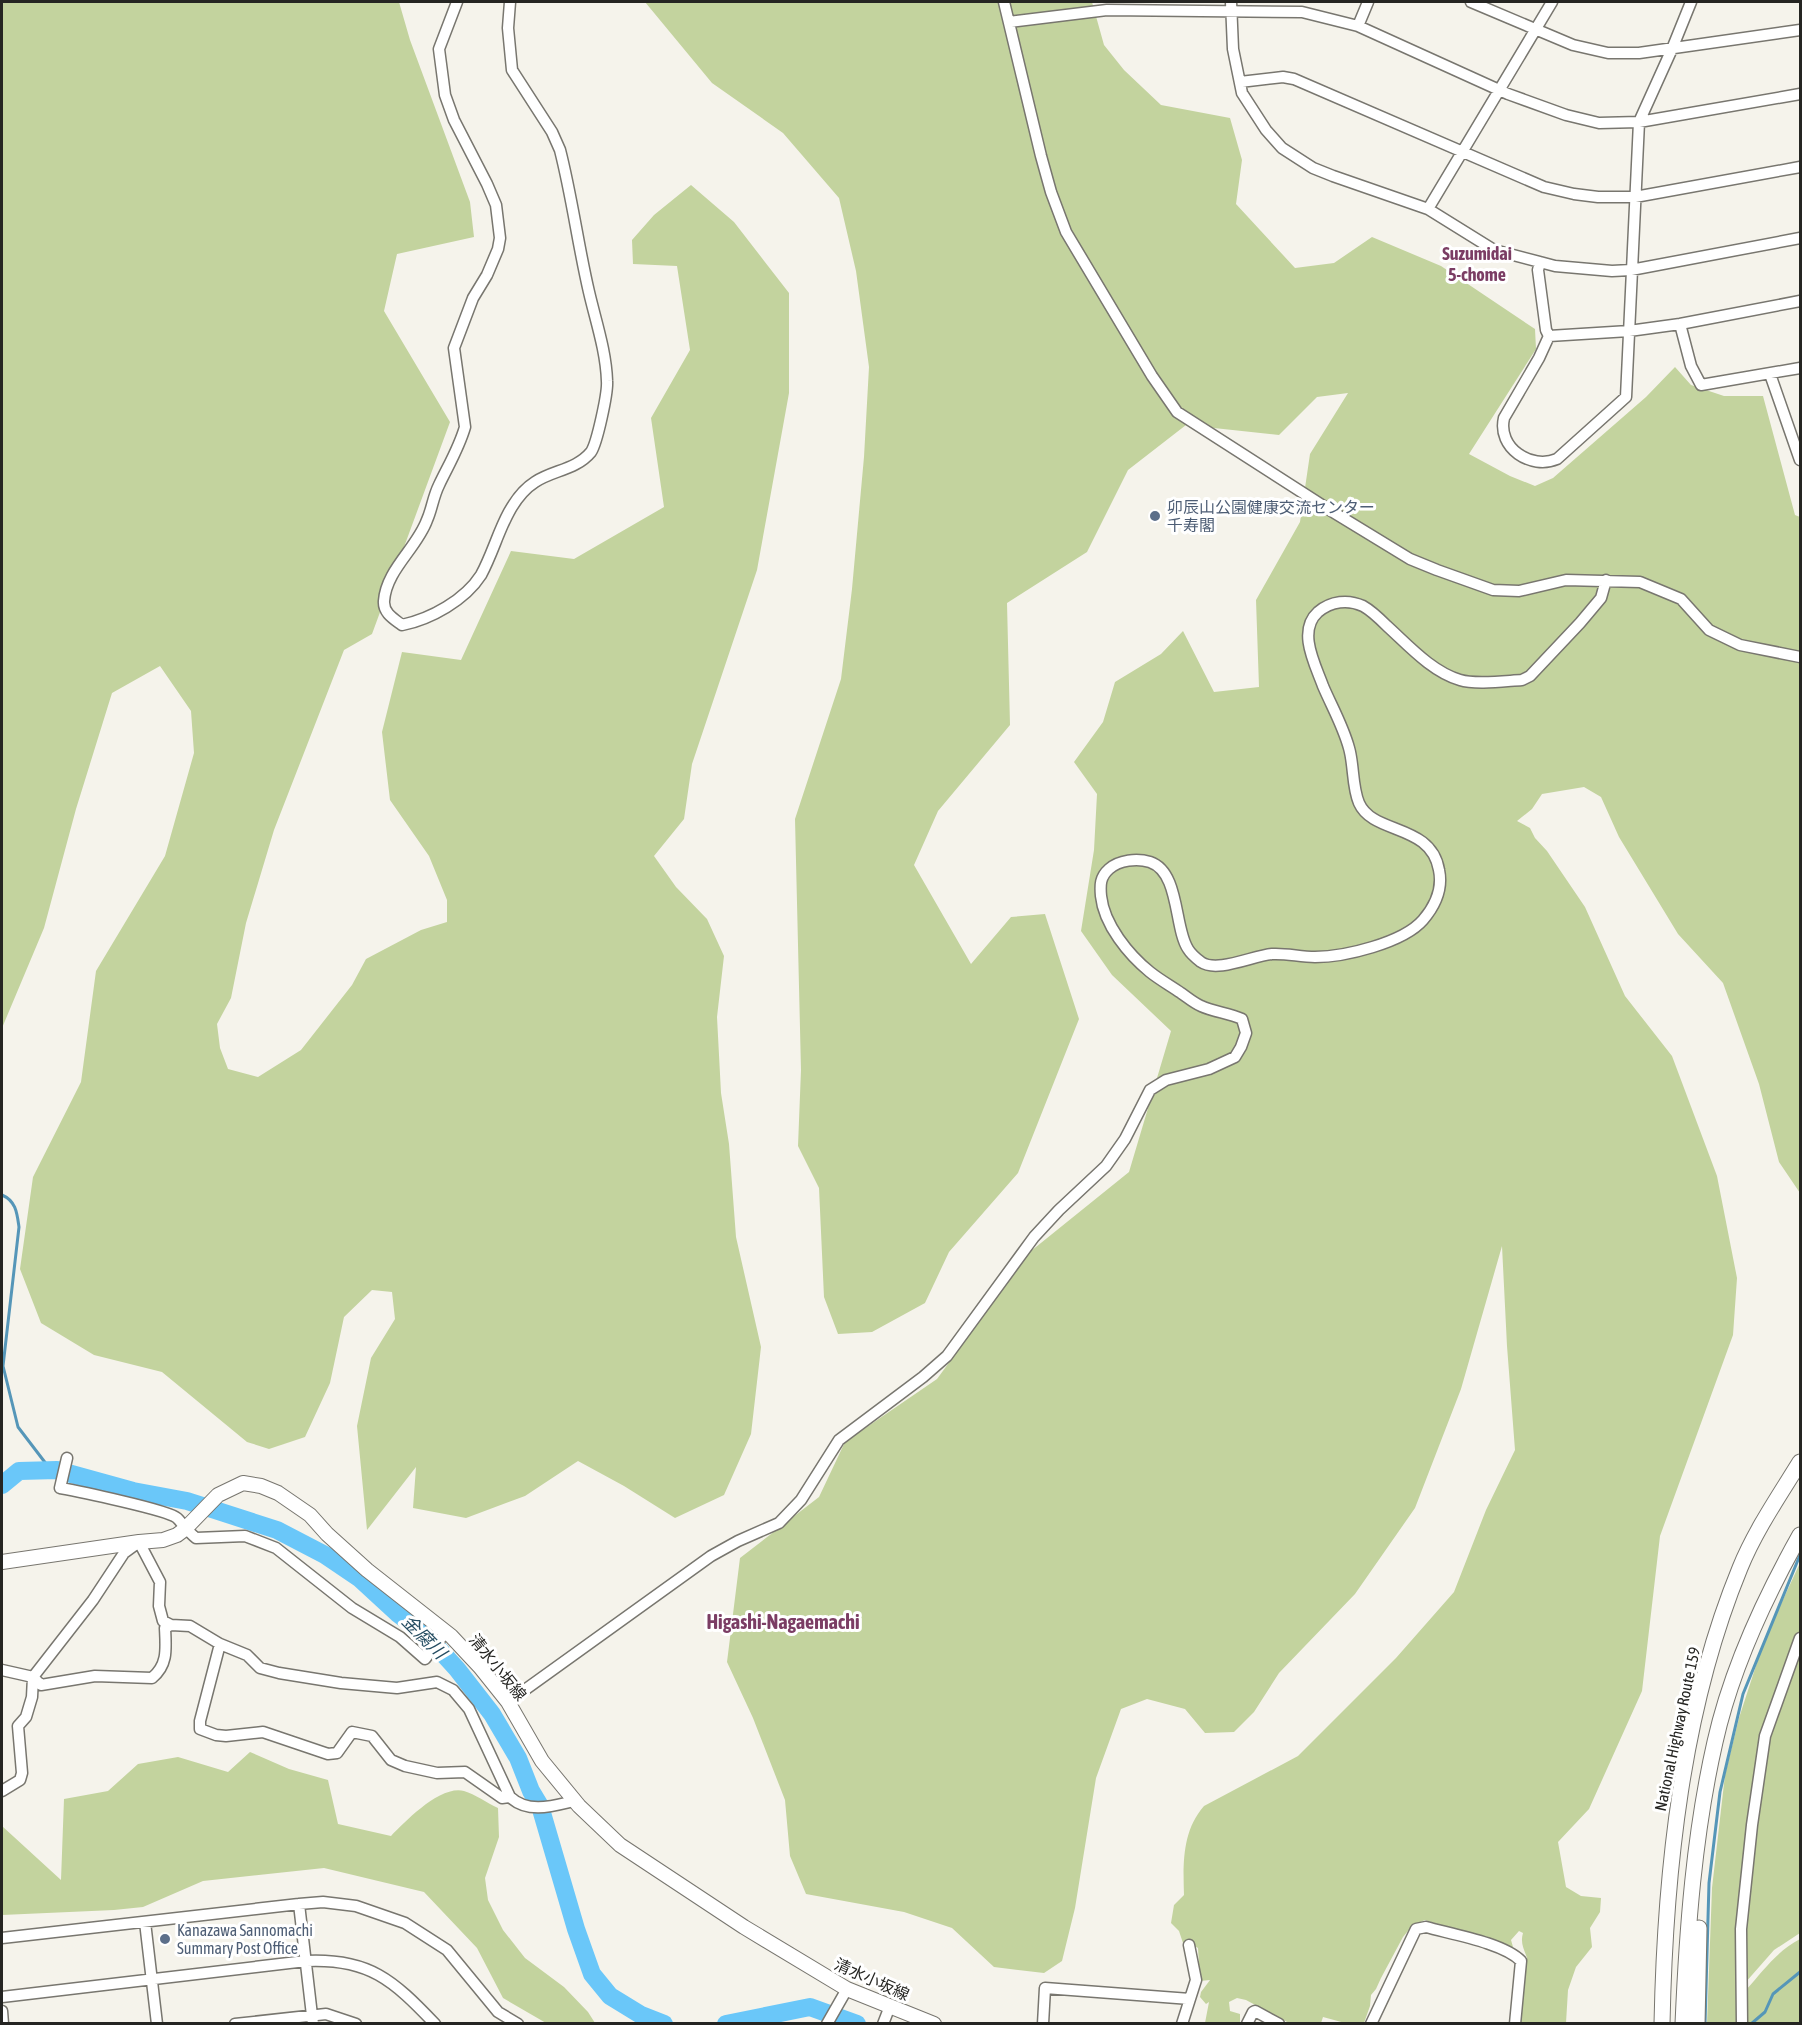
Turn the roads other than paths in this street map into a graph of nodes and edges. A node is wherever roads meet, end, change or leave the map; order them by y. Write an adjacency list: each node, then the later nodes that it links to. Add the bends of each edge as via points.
1 (457, 2): 2 (street, via 439,49 445,95 453,120 496,205 500,238 454,348 465,427 462,439 439,485 427,521 390,579 384,601 390,616 402,625 434,614 468,591 481,574 523,492 536,481 570,468 592,450 608,384 560,150 512,70)
2 (510, 2)
3 (1004, 2): 10 (street)
4 (1368, 2): 11 (street)
5 (1471, 2): 12 (street)
6 (1552, 2): 12 (street)
7 (1691, 2): 14 (street)
8 (1106, 6): 9 (street); 10 (street)
9 (1231, 6): 11 (street, via 1302,12); 15 (street, via 1233,49)
10 (1009, 22): 33 (street, via 1041,156 1066,232 1177,412 1410,559 1437,570 1493,590 1519,591 1566,580)
11 (1358, 26): 16 (street)
12 (1535, 30): 14 (street, via 1572,45 1608,53); 16 (street)
13 (1800, 30): 14 (street)
14 (1672, 49): 18 (street)
15 (1240, 82): 19 (street, via 1294,79); 22 (street, via 1242,93 1282,148 1323,172)
16 (1498, 90): 18 (street, via 1599,123); 19 (street)
17 (1800, 94): 18 (street)
18 (1639, 122): 21 (street)
19 (1463, 150): 21 (street, via 1544,187 1598,197); 22 (street)
20 (1800, 167): 21 (street)
21 (1635, 196): 25 (street)
22 (1428, 209): 24 (street, via 1494,250)
23 (1800, 238): 25 (street)
24 (1540, 262): 25 (street); 29 (street, via 1539,280)
25 (1631, 270): 28 (street)
26 (1800, 302): 27 (street)
27 (1680, 324): 28 (street); 31 (street, via 1691,366 1701,385)
28 (1629, 331): 29 (street); 29 (street, via 1626,397 1557,459 1547,463 1515,453 1502,429 1504,418)
29 (1549, 336)
30 (1800, 368): 31 (street)
31 (1770, 374): 32 (street)
32 (1800, 460)
33 (1606, 580): 34 (street, via 1640,582 1681,599 1709,630 1740,645); 47 (street, via 1601,598 1522,680 1463,682 1443,673 1363,606 1342,600 1320,610 1307,631 1315,664 1348,747 1359,802 1369,816 1424,841 1438,862 1442,885 1431,909 1420,923 1394,939 1346,955 1276,954 1209,967 1187,948 1170,884 1163,873 1152,862 1114,865 1100,883 1103,908 1124,944 1149,971 1189,999 1242,1019 1246,1032 1235,1057 1209,1069 1166,1080 1150,1090 1106,1166 1034,1238 947,1356 839,1440 801,1500 779,1522 711,1556)
34 (1800, 657)
35 (68, 1458): 37 (street, via 60,1488 176,1516)
36 (1800, 1462): 53 (highway, National Highway Route 159, via 1740,1567 1706,1670 1679,1804)
37 (188, 1526): 39 (main road, 清水小坂線, via 163,1540); 42 (street, via 195,1538 245,1536 276,1548 425,1659); 42 (main road, 清水小坂線, via 218,1495 243,1483 278,1493 310,1515 367,1570)
38 (1800, 1535): 49 (highway, via 1770,1592 1728,1698)
39 (139, 1542): 40 (main road, 清水小坂線); 41 (street, via 160,1582 163,1621); 46 (street, via 124,1553)
40 (2, 1562)
41 (171, 1625): 44 (street, via 190,1626); 46 (street, via 165,1628 166,1650 161,1670 152,1678 94,1677 41,1685)
42 (448, 1635): 47 (main road, 清水小坂線)
43 (1800, 1638): 83 (street, via 1765,1736 1741,1929)
44 (220, 1644): 50 (street, via 247,1655 260,1668 279,1673 397,1688 437,1682 453,1690 469,1709); 50 (street, via 200,1729 226,1736 263,1732 328,1754 337,1753 352,1732 365,1733 391,1760 437,1773 465,1772 502,1798)
45 (2, 1670): 46 (street)
46 (33, 1677): 48 (street, via 26,1717 18,1726 22,1773 20,1780)
47 (508, 1702): 51 (main road, 清水小坂線, via 542,1761)
48 (2, 1791)
49 (1704, 1799): 81 (highway, via 1690,1916); 82 (highway)
50 (513, 1800): 51 (street, via 524,1807)
51 (574, 1801): 59 (main road, 清水小坂線, via 620,1845)
52 (299, 1904): 54 (street); 57 (street); 70 (street, via 356,1906 405,1923 447,1950 498,2012)
53 (1668, 1905): 79 (highway); 80 (highway, National Highway Route 159)
54 (145, 1922): 55 (street); 58 (street)
55 (2, 1938)
56 (1189, 1946): 61 (street, via 1196,1980)
57 (306, 1960): 58 (street); 64 (street); 69 (street, via 359,1965 402,1991)
58 (152, 1978): 60 (street); 66 (street)
59 (844, 1995): 63 (main road, 清水小坂線); 71 (street)
60 (2, 1997)
61 (1190, 1999): 73 (street, via 1045,1988); 74 (street)
62 (2, 2011): 65 (street)
63 (886, 2015): 72 (main road, 清水小坂線)
64 (313, 2019): 67 (street); 68 (street, via 326,2014)
65 (3, 2024)
66 (157, 2024)
67 (235, 2024)
68 (356, 2024)
69 (435, 2024)
70 (518, 2024)
71 (827, 2024)
72 (934, 2024)
73 (1043, 2024)
74 (1182, 2024)
75 (1247, 2024): 76 (street, via 1255,2011)
76 (1279, 2024)
77 (1371, 2024): 78 (street, via 1416,1929 1426,1927 1513,1953 1521,1961)
78 (1515, 2024)
79 (1654, 2024)
80 (1662, 2024)
81 (1683, 2024)
82 (1697, 2024)
83 (1742, 2024)

